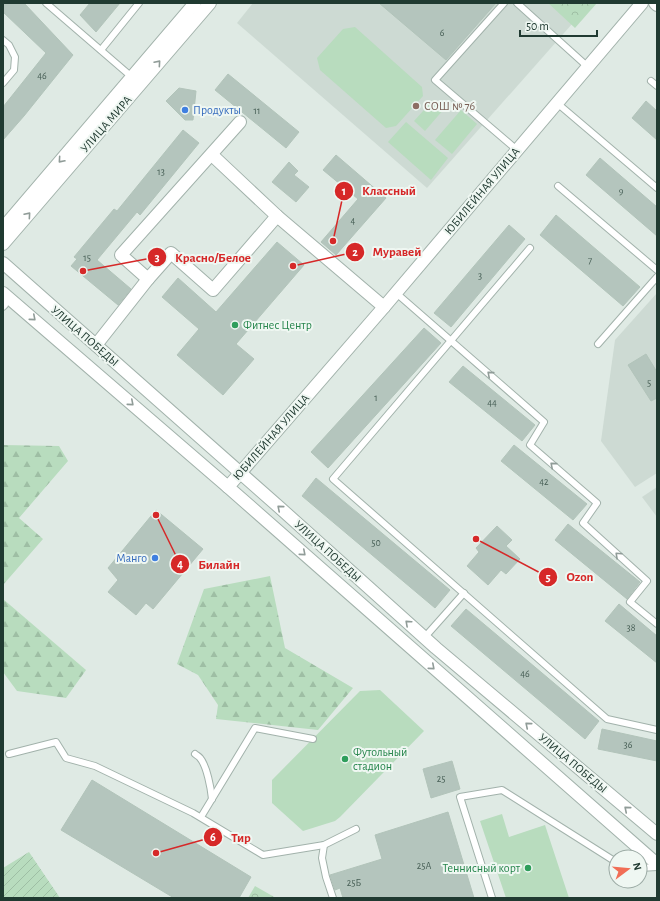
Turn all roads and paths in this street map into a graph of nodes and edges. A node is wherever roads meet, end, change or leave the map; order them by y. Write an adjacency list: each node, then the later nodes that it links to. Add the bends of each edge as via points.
1 (46, 3): 9 (lane)
2 (139, 3): 9 (lane)
3 (195, 3): 11 (street, УЛИЦА МИРА)
4 (210, 3): 11 (street, УЛИЦА МИРА, one-way to 4)
5 (504, 3): 17 (lane, via 436,80)
6 (517, 3): 10 (lane)
7 (642, 3): 10 (street, ЮБИЛЕЙНАЯ УЛИЦА)
8 (3, 40): 13 (lane, via 9,45 15,57 14,70)
9 (101, 50): 11 (lane)
10 (588, 67): 15 (street, ЮБИЛЕЙНАЯ УЛИЦА)
11 (136, 81): 22 (street, УЛИЦА МИРА, one-way to 22); 23 (street, УЛИЦА МИРА, one-way to 11)
12 (651, 81): 14 (lane)
13 (3, 83)
14 (657, 86)
15 (557, 103): 17 (street, ЮБИЛЕЙНАЯ УЛИЦА); 20 (lane)
16 (240, 122): 18 (street)
17 (517, 150): 29 (street, ЮБИЛЕЙНАЯ УЛИЦА)
18 (212, 155): 21 (street); 28 (street, via 122,256)
19 (558, 186): 26 (lane)
20 (657, 188)
21 (277, 216): 28 (street, via 213,290 172,253); 31 (street)
22 (3, 228)
23 (3, 244)
24 (530, 248): 32 (lane)
25 (3, 263): 34 (street, УЛИЦА ПОБЕДЫ)
26 (657, 270)
27 (657, 277): 33 (lane)
28 (148, 279): 34 (street)
29 (395, 291): 31 (street, ЮБИЛЕЙНАЯ УЛИЦА); 32 (lane)
30 (4, 298): 36 (street, УЛИЦА ПОБЕДЫ, one-way to 36)
31 (384, 307): 35 (street, ЮБИЛЕЙНАЯ УЛИЦА)
32 (451, 340): 37 (lane, via 332,479); 38 (lane, one-way to 32, via 630,602 647,581 583,523 597,503 530,445 544,422)
33 (598, 344)
34 (96, 346): 35 (street, УЛИЦА ПОБЕДЫ)
35 (240, 473): 36 (street, ЮБИЛЕЙНАЯ УЛИЦА); 39 (street, УЛИЦА ПОБЕДЫ, one-way to 35)
36 (228, 487): 50 (street, УЛИЦА ПОБЕДЫ, one-way to 50)
37 (464, 594): 39 (lane); 40 (lane, via 607,718)
38 (657, 624)
39 (424, 638): 47 (street, УЛИЦА ПОБЕДЫ, one-way to 39)
40 (657, 730)
41 (313, 738): 44 (lane, via 255,728)
42 (8, 754): 45 (lane, via 56,742 66,758 96,766)
43 (195, 754): 44 (lane, via 205,768)
44 (212, 799): 45 (lane)
45 (201, 817): 48 (lane, via 263,855)
46 (356, 829): 48 (lane)
47 (657, 834)
48 (324, 845): 51 (lane, via 322,858)
49 (608, 857): 52 (lane, via 502,790 460,797)
50 (657, 864)
51 (333, 898)
52 (492, 898)

